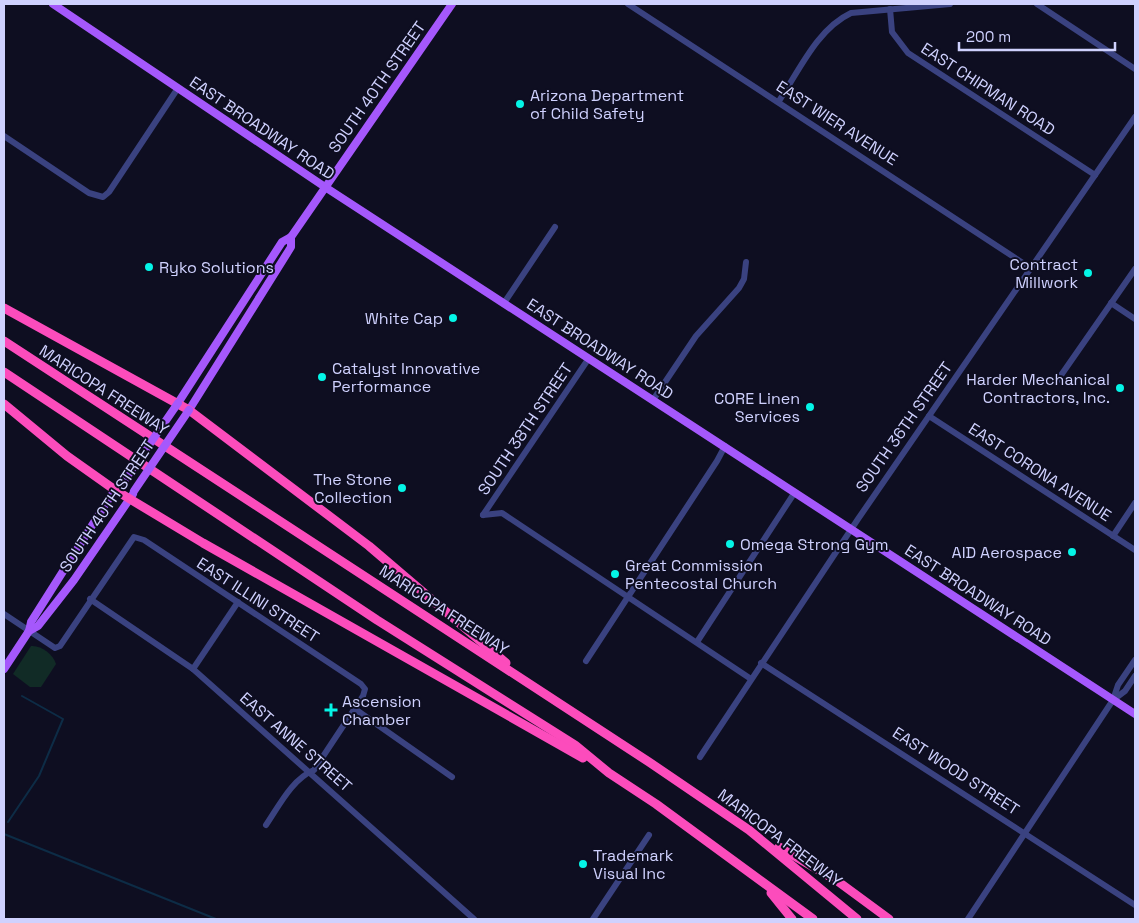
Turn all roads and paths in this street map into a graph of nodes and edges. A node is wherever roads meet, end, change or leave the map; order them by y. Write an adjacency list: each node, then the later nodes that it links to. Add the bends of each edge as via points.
1 (53, 4): 8 (main road, EAST BROADWAY ROAD)
2 (452, 4): 13 (main road, SOUTH 40TH STREET)
3 (628, 4): 9 (street, EAST WIER AVENUE)
4 (950, 4): 6 (street)
5 (1037, 4): 7 (street)
6 (890, 9): 9 (street, via 851,13 839,19 818,42); 12 (street, EAST CHIPMAN ROAD, via 892,32 908,53)
7 (1135, 69)
8 (178, 88): 11 (street, via 103,197 89,194); 13 (main road, EAST BROADWAY ROAD)
9 (779, 101): 17 (street, EAST WIER AVENUE)
10 (1135, 117): 12 (street, SOUTH 36TH STREET)
11 (4, 136)
12 (1095, 175): 17 (street, SOUTH 36TH STREET)
13 (325, 187): 15 (main road, SOUTH 40TH STREET); 19 (main road, EAST BROADWAY ROAD)
14 (555, 227): 19 (street)
15 (291, 237): 28 (main road, SOUTH 40TH STREET, via 282,242); 30 (main road, SOUTH 40TH STREET, via 291,248)
16 (746, 262): 27 (street, via 739,288 696,336)
17 (1030, 267): 31 (street, SOUTH 36TH STREET)
18 (1135, 269): 20 (street)
19 (504, 303): 24 (main road, EAST BROADWAY ROAD)
20 (1111, 303): 22 (street); 26 (street)
21 (4, 308): 28 (highway)
22 (1135, 319)
23 (4, 341): 53 (highway, MARICOPA FREEWAY)
24 (589, 358): 27 (main road, EAST BROADWAY ROAD); 40 (street, SOUTH 38TH STREET, via 483,515 502,513)
25 (4, 372): 59 (highway, via 377,620 574,745)
26 (1057, 381)
27 (653, 400): 32 (main road, EAST BROADWAY ROAD)
28 (178, 403): 30 (highway); 33 (main road, SOUTH 40TH STREET, bridge)
29 (4, 404): 33 (highway, via 67,456)
30 (189, 410): 35 (main road, SOUTH 40TH STREET, bridge); 53 (highway, via 369,546)
31 (929, 416): 37 (street, SOUTH 36TH STREET); 38 (street, EAST CORONA AVENUE)
32 (725, 446): 34 (main road, EAST BROADWAY ROAD); 40 (street)
33 (119, 487): 35 (highway); 44 (main road, SOUTH 40TH STREET, via 44,600)
34 (795, 492): 37 (main road, EAST BROADWAY ROAD); 45 (street)
35 (132, 495): 44 (main road, SOUTH 40TH STREET, via 74,580 38,626); 59 (highway, via 203,543)
36 (1135, 503): 38 (street)
37 (851, 529): 48 (street, SOUTH 36TH STREET); 54 (main road, EAST BROADWAY ROAD)
38 (1113, 536): 39 (street, EAST CORONA AVENUE)
39 (1135, 550)
40 (628, 597): 45 (street); 47 (street)
41 (90, 599): 42 (street, EAST ILLINI STREET, via 134,537 144,540); 44 (street, via 60,646 55,648 46,644); 50 (street, EAST ANNE STREET)
42 (238, 602): 50 (street); 55 (street, EAST ILLINI STREET, via 362,684 365,689)
43 (4, 614): 44 (street)
44 (29, 631): 49 (main road, SOUTH 40TH STREET)
45 (697, 642): 52 (street)
46 (1135, 660): 54 (street)
47 (586, 661)
48 (761, 663): 52 (street, SOUTH 36TH STREET); 62 (street, EAST WOOD STREET)
49 (4, 669)
50 (194, 669): 58 (street, EAST ANNE STREET)
51 (1135, 676): 54 (street, via 1126,691)
52 (751, 679): 57 (street, SOUTH 36TH STREET)
53 (533, 686): 63 (highway, MARICOPA FREEWAY)
54 (1113, 700): 56 (main road, EAST BROADWAY ROAD); 62 (street)
55 (355, 709): 58 (street, via 314,770); 60 (street)
56 (1135, 714)
57 (700, 757)
58 (308, 773): 61 (street, via 291,788); 67 (street, EAST ANNE STREET)
59 (609, 773): 65 (highway)
60 (452, 777)
61 (266, 825)
62 (1026, 832): 66 (street, EAST WOOD STREET); 73 (street)
63 (754, 833): 71 (highway, MARICOPA FREEWAY); 72 (highway, via 836,880)
64 (649, 835): 68 (street)
65 (762, 883): 69 (highway); 70 (highway)
66 (1135, 905)
67 (474, 919)
68 (593, 919)
69 (792, 919)
70 (812, 919)
71 (857, 919)
72 (889, 919)
73 (968, 919)

